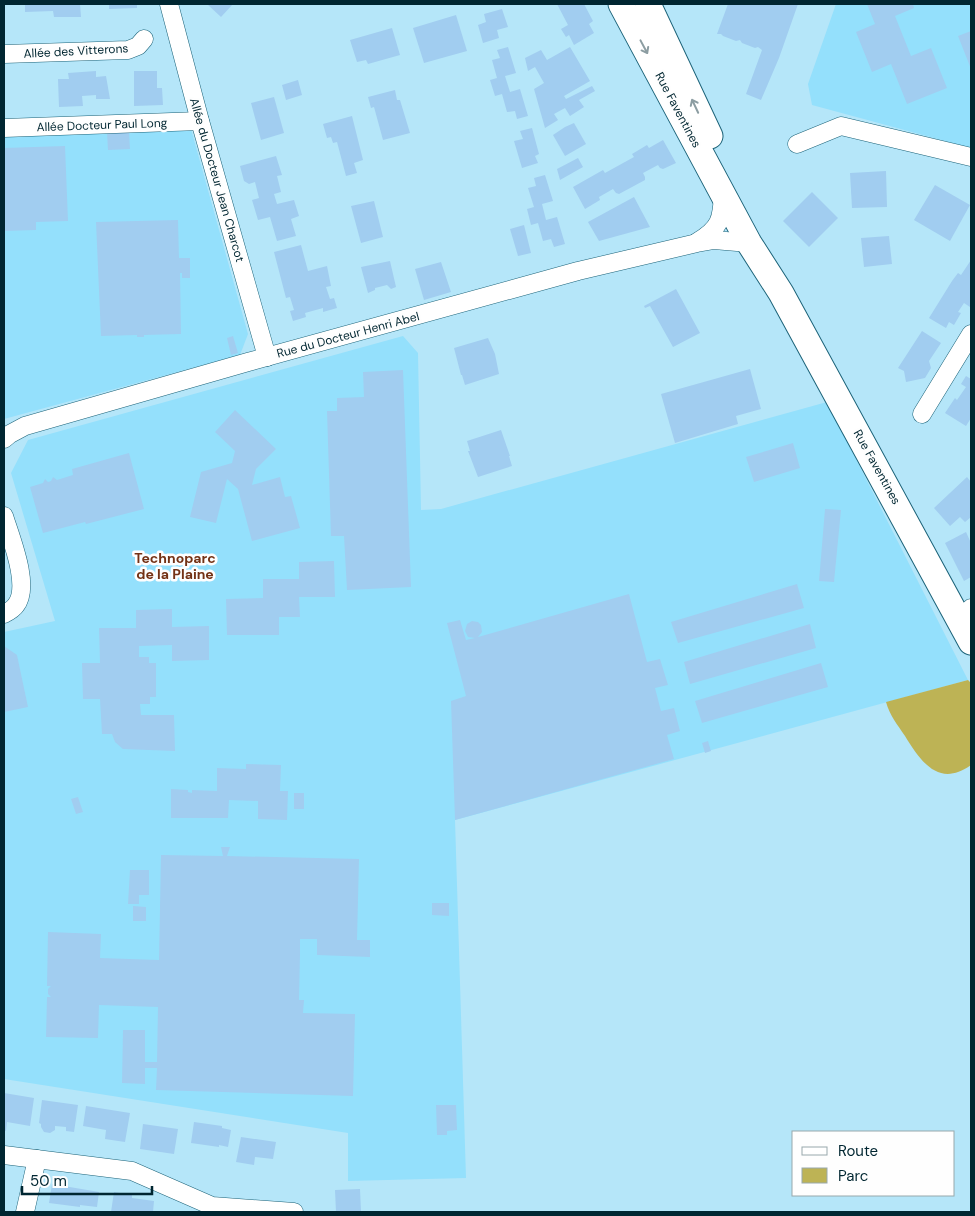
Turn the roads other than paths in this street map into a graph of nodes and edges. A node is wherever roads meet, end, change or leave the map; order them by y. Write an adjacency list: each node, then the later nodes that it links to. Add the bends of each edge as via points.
1 (169, 4): 6 (street, Allée du Docteur Jean Charcot)
2 (621, 4): 10 (main road, Rue Faventines, one-way to 10)
3 (648, 4): 13 (main road, Rue Faventines, one-way to 3)
4 (144, 38): 5 (street, Allée des Vitterons, via 138,46 128,50)
5 (4, 54)
6 (200, 121): 7 (street, Allée Docteur Paul Long); 15 (street, Allée du Docteur Jean Charcot)
7 (4, 128)
8 (797, 144): 9 (street, via 841,126)
9 (971, 157)
10 (723, 194): 11 (street, Rue du Docteur Henri Abel, via 718,224 710,235); 12 (main road, Rue Faventines)
11 (697, 243): 12 (street, Rue du Docteur Henri Abel, via 714,240); 15 (street, Rue du Docteur Henri Abel, via 578,271)
12 (749, 243): 13 (main road, Rue Faventines)
13 (781, 293): 20 (main road, Rue Faventines)
14 (971, 334): 16 (street)
15 (267, 356): 17 (street, Rue du Docteur Henri Abel, via 25,426)
16 (922, 414)
17 (4, 439)
18 (4, 516): 19 (street, via 21,582 16,605)
19 (4, 614)
20 (966, 614): 21 (main road, Rue Faventines)
21 (971, 642)
22 (4, 1155): 23 (street)
23 (37, 1159): 24 (street); 25 (street, via 132,1171 212,1206)
24 (25, 1212)
25 (294, 1212)

